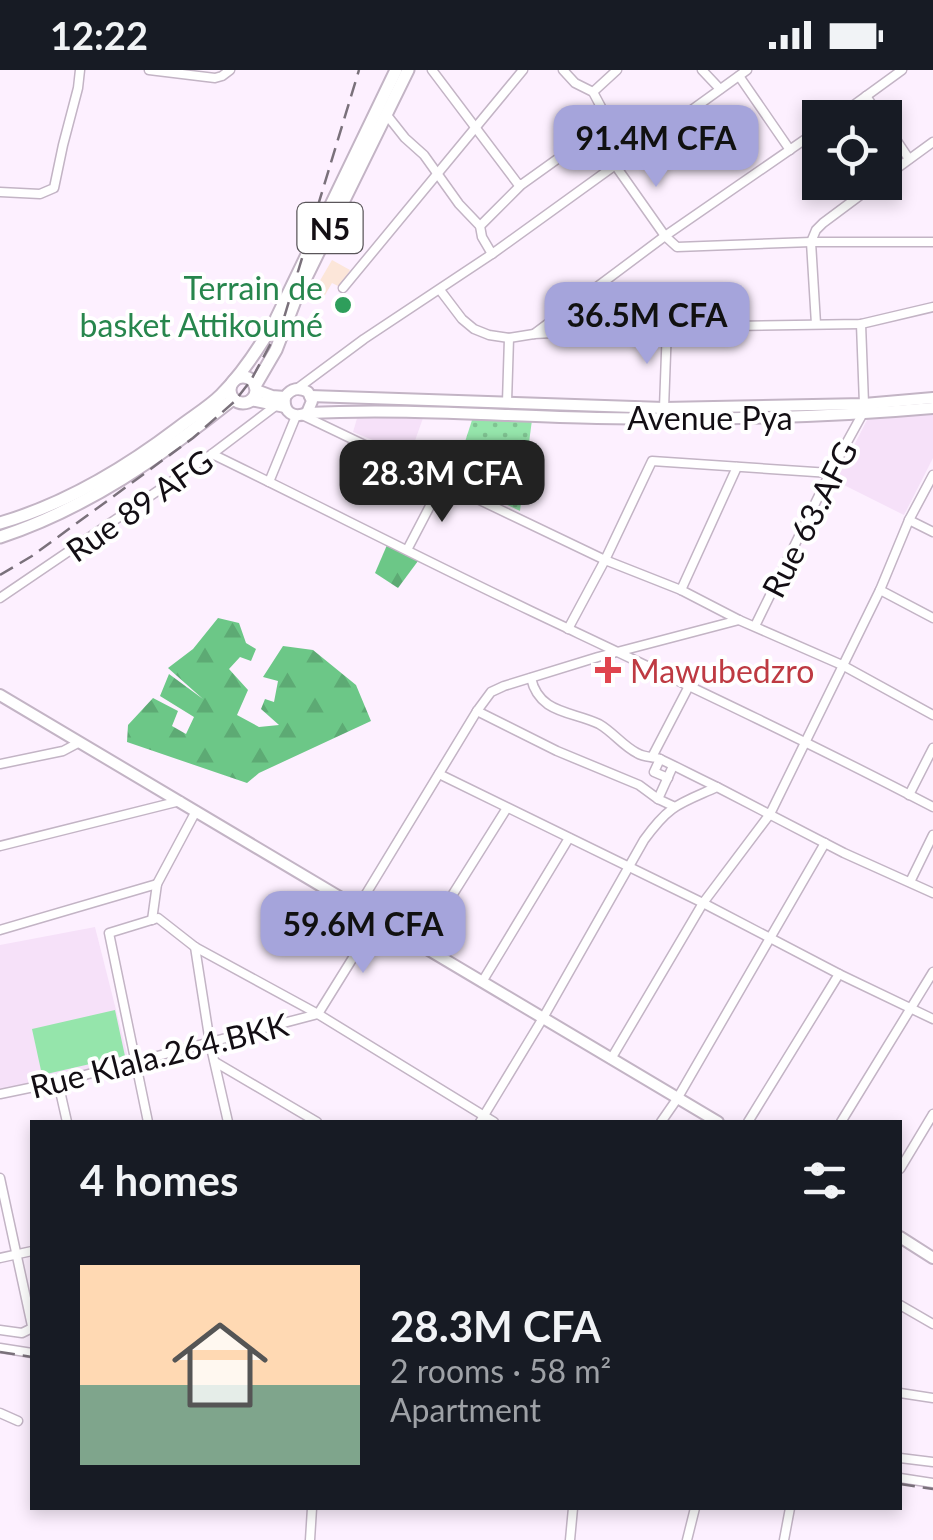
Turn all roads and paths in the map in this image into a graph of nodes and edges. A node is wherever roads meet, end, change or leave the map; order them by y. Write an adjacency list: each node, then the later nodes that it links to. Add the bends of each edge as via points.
1 (80, 70): 31 (street, via 54,188)
2 (149, 70): 3 (street, via 215,78)
3 (230, 70)
4 (396, 70): 48 (highway, N5, via 276,319)
5 (408, 70): 18 (highway, N5)
6 (432, 70): 20 (street)
7 (523, 70): 20 (street)
8 (563, 70): 14 (street)
9 (617, 70): 14 (street)
10 (702, 70): 13 (street)
11 (902, 70): 15 (street)
12 (743, 73): 13 (street); 24 (street)
13 (720, 89): 25 (street)
14 (594, 92): 19 (street)
15 (866, 96): 16 (street); 17 (street)
16 (861, 100)
17 (869, 100)
18 (386, 114): 29 (street); 50 (highway, N5)
19 (609, 122): 25 (street); 30 (street)
20 (477, 127): 29 (street); 30 (street)
21 (802, 141): 24 (street)
22 (933, 142): 26 (street)
23 (902, 148): 26 (street)
24 (790, 150): 34 (street)
25 (635, 151): 28 (street)
26 (909, 159): 27 (street)
27 (902, 164)
28 (615, 166): 35 (street); 39 (street)
29 (436, 173): 33 (street); 40 (street)
30 (521, 184): 33 (street)
31 (0, 192)
32 (854, 200): 36 (street, via 816,230)
33 (480, 226): 39 (street)
34 (676, 228): 35 (street); 38 (street)
35 (666, 236): 38 (street); 46 (street)
36 (811, 242): 37 (street); 38 (street); 43 (street)
37 (933, 244)
38 (684, 248)
39 (492, 254): 41 (street)
40 (343, 288)
41 (440, 290): 47 (street, via 474,330); 49 (street, via 364,338)
42 (933, 307): 44 (street)
43 (816, 324): 44 (street); 45 (street)
44 (860, 324): 57 (street, Rue 63.AFG)
45 (667, 327): 46 (street); 55 (street)
46 (534, 334): 47 (street)
47 (508, 338): 53 (street)
48 (234, 380): 50 (highway, via 251,380); 52 (highway); 66 (highway, N5, via 97,483)
49 (306, 389): 53 (main road, Avenue Pya); 54 (main road, via 292,390); 58 (main road, via 311,406)
50 (254, 392): 52 (highway, via 243,403); 54 (main road)
51 (933, 398): 57 (main road, Avenue Pya)
52 (233, 399): 68 (highway, via 94,495)
53 (507, 402): 55 (main road, Avenue Pya)
54 (282, 404): 58 (main road); 59 (street, Rue 89 AFG)
55 (664, 408): 57 (main road, Avenue Pya)
56 (933, 408): 57 (main road, Avenue Pya)
57 (864, 409): 58 (main road, Avenue Pya, via 721,419 418,411); 61 (street, Rue 63.AFG)
58 (302, 415): 63 (street); 64 (street)
59 (212, 454): 64 (street); 73 (street, Rue 89 AFG)
60 (737, 467): 61 (street); 70 (street, via 652,461); 71 (street)
61 (830, 473): 76 (street, Rue 63.AFG)
62 (933, 475): 65 (street)
63 (443, 481): 69 (street); 70 (street)
64 (270, 482): 69 (street)
65 (909, 520): 67 (street); 72 (street)
66 (0, 523)
67 (932, 531)
68 (0, 537)
69 (407, 550): 77 (street)
70 (605, 560): 71 (street); 77 (street)
71 (681, 590): 75 (street)
72 (880, 590): 74 (street); 79 (street)
73 (0, 598)
74 (933, 618)
75 (739, 620): 76 (street); 78 (street)
76 (755, 626): 79 (street)
77 (568, 628): 78 (street)
78 (620, 652): 80 (street); 81 (street)
79 (842, 665): 84 (street); 85 (street)
80 (531, 678): 83 (street, via 491,692); 88 (street, via 544,702)
81 (689, 686): 85 (street); 88 (street)
82 (0, 696): 86 (main road)
83 (477, 710): 91 (street); 95 (street)
84 (933, 715)
85 (805, 742): 94 (street); 101 (street)
86 (78, 743): 89 (street); 96 (main road)
87 (933, 748): 94 (street)
88 (656, 758): 90 (street); 92 (street, via 654,772)
89 (0, 764)
90 (673, 766): 92 (street); 93 (street)
91 (439, 774): 98 (street); 111 (street)
92 (668, 778): 95 (street)
93 (718, 787): 97 (street); 101 (street)
94 (909, 795): 99 (street)
95 (658, 800): 97 (street)
96 (180, 801): 100 (main road); 105 (street)
97 (673, 806): 106 (street)
98 (507, 808): 103 (street); 116 (street)
99 (933, 808)
100 (196, 811): 108 (street); 111 (main road)
101 (770, 814): 104 (street); 110 (street)
102 (933, 836): 107 (street)
103 (568, 838): 106 (street); 120 (street)
104 (825, 843): 107 (street); 115 (street)
105 (0, 846)
106 (628, 867): 110 (street); 123 (street)
107 (910, 882): 109 (street)
108 (157, 884): 113 (street); 114 (street)
109 (933, 893)
110 (702, 903): 115 (street); 126 (street)
111 (358, 907): 112 (main road)
112 (377, 919): 116 (main road); 122 (street)
113 (152, 920): 117 (street); 127 (street, via 108,933)
114 (0, 930)
115 (770, 939): 119 (street); 131 (street)
116 (422, 945): 120 (main road)
117 (195, 947): 122 (street); 125 (street)
118 (933, 972): 121 (street)
119 (839, 974): 121 (street); 140 (street)
120 (482, 982): 123 (main road)
121 (909, 1008): 124 (street); 141 (street)
122 (318, 1014): 125 (street, Rue Klala.264.BKK); 133 (street)
123 (543, 1018): 126 (main road); 133 (street)
124 (933, 1019)
125 (210, 1043): 127 (street, Rue Klala.264.BKK); 128 (street)
126 (611, 1059): 131 (main road)
127 (136, 1062): 129 (street, Rue Klala.264.BKK); 135 (street)
128 (215, 1062): 136 (street); 137 (street)
129 (58, 1082): 130 (street, Rue Klala.264.BKK); 134 (street)
130 (0, 1094)
131 (677, 1099): 138 (street); 139 (main road)
132 (933, 1114): 142 (street)
133 (482, 1119)
134 (67, 1120)
135 (148, 1120)
136 (228, 1120)
137 (314, 1120)
138 (662, 1120)
139 (714, 1120)
140 (749, 1120)
141 (843, 1120)
142 (902, 1167)
143 (0, 1178): 146 (street)
144 (902, 1238): 148 (main road)
145 (30, 1252): 146 (street)
146 (16, 1255): 147 (street); 150 (street)
147 (0, 1258)
148 (933, 1258)
149 (902, 1306): 151 (street)
150 (30, 1318)
151 (933, 1324)
152 (30, 1328): 153 (street)
153 (0, 1330)
154 (0, 1348): 155 (street)
155 (30, 1353)
156 (902, 1392): 157 (street)
157 (933, 1398)
158 (0, 1413): 159 (street)
159 (18, 1421)
160 (902, 1458): 161 (street)
161 (933, 1462)
162 (902, 1478): 163 (street)
163 (933, 1483)
164 (312, 1510): 168 (street)
165 (574, 1510): 169 (street)
166 (694, 1510): 170 (street)
167 (790, 1510): 171 (street)
168 (310, 1540)
169 (570, 1540)
170 (687, 1540)
171 (784, 1540)

